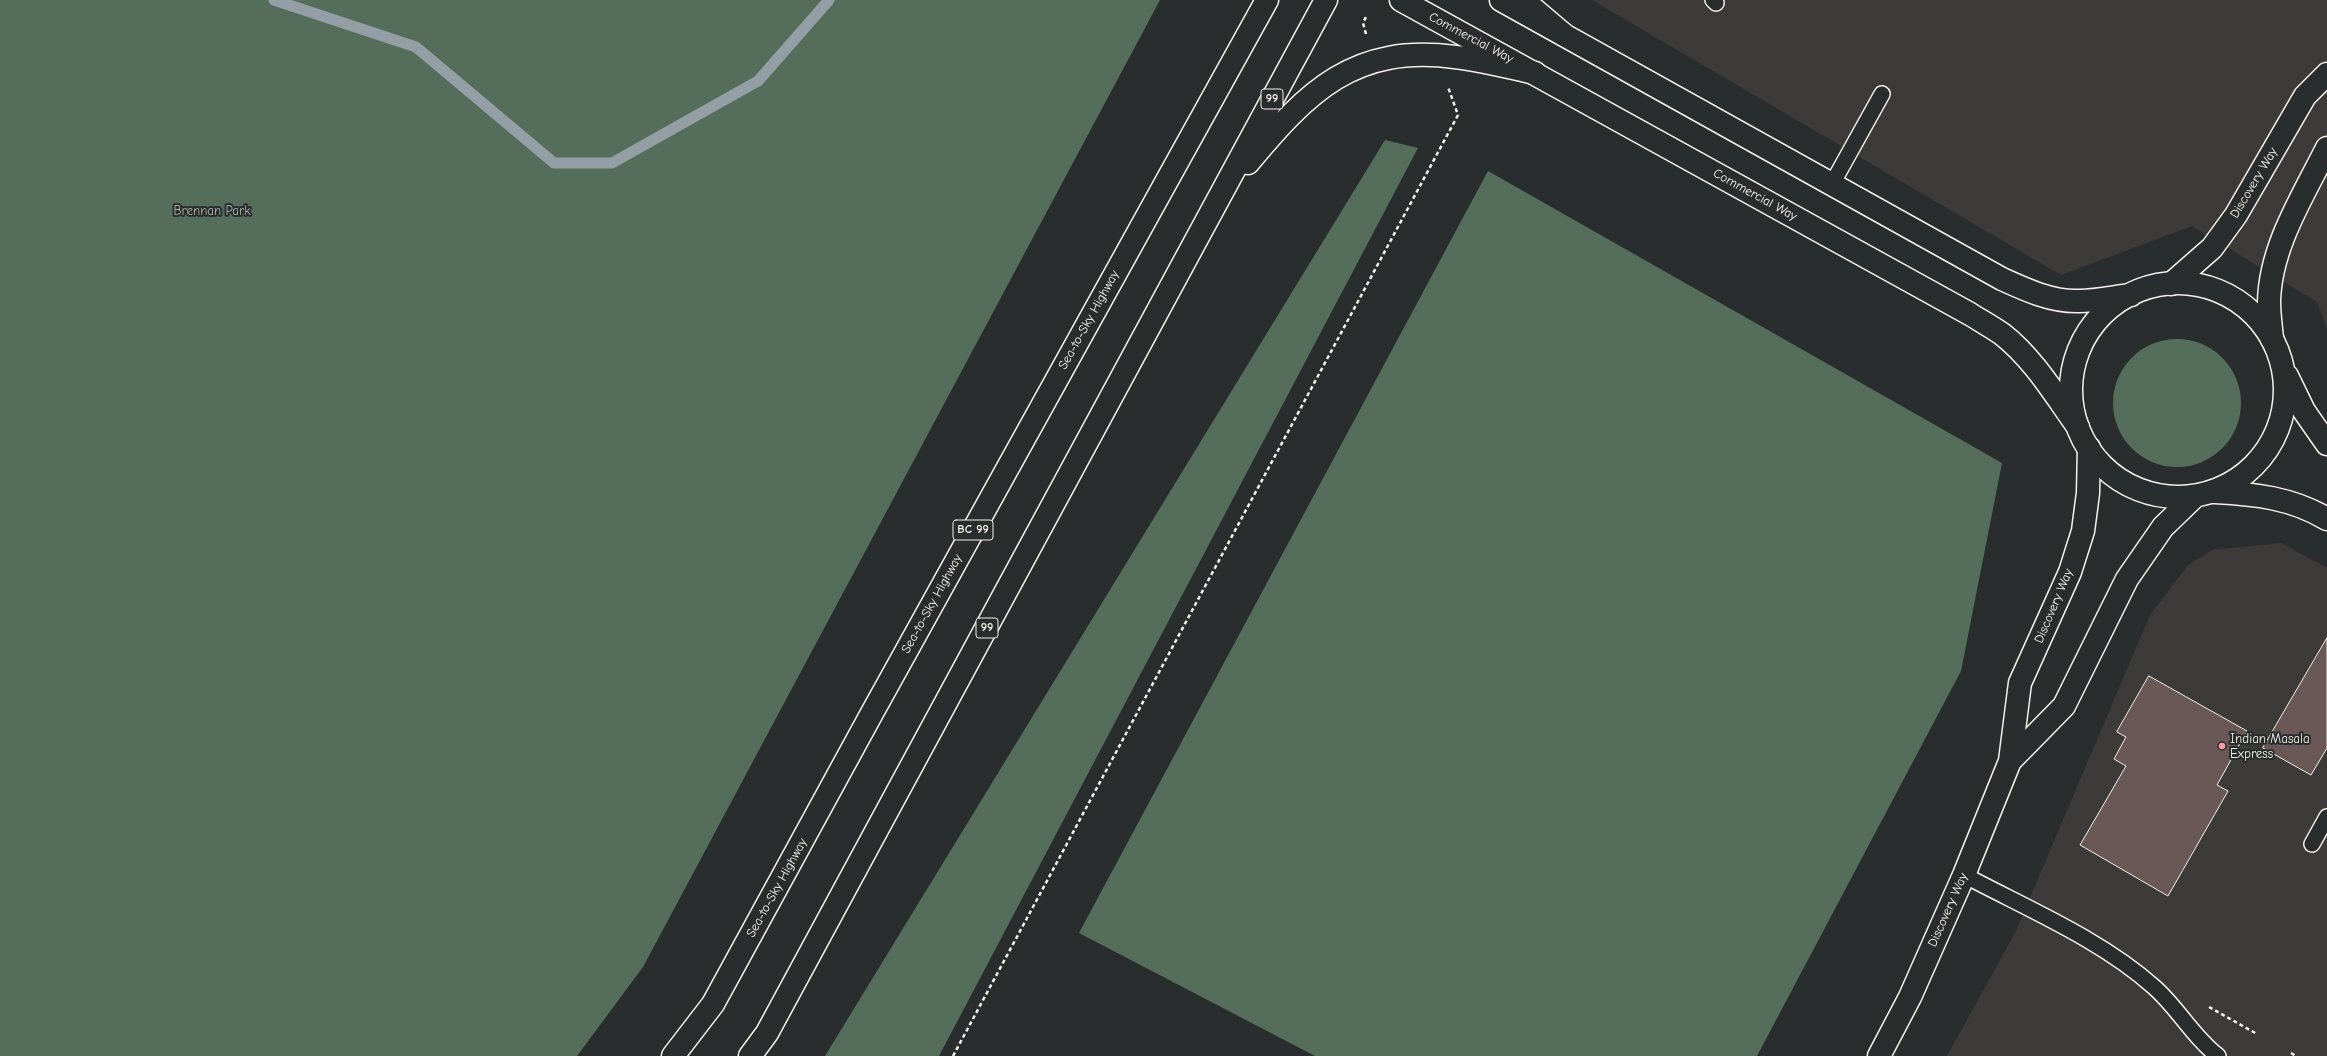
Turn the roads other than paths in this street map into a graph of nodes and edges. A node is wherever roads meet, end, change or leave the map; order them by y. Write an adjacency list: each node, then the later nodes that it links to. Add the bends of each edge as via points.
1 (1267, 0): 26 (main road, Sea-to-Sky Highway / BC 99, via 713,1004)
2 (1326, 0): 12 (main road, 99)
3 (1401, 0): 7 (main road, Commercial Way)
4 (1501, 0): 6 (main road)
5 (1524, 0): 6 (main road)
6 (1563, 34): 11 (main road)
7 (1535, 73): 12 (main road, via 1455,57 1414,54 1372,61 1343,72 1315,91 1280,125); 17 (main road, Commercial Way, via 2002,334 2045,379)
8 (2327, 74): 13 (main road, Discovery Way, via 2305,96 2236,215 2212,248)
9 (1882, 94): 11 (lane)
10 (2327, 148): 15 (main road, via 2286,231 2274,264 2269,302)
11 (1832, 184): 14 (main road, via 2026,290 2049,297 2078,301)
12 (1219, 197): 27 (main road, 99, via 767,1033)
13 (2171, 284): 14 (main road, via 2150,287); 15 (main road, via 2208,287 2240,303 2258,319)
14 (2131, 295): 17 (main road, via 2113,306 2097,321 2080,348 2072,384 2072,406)
15 (2272, 339): 16 (main road)
16 (2284, 369): 18 (main road, via 2304,411); 20 (main road, via 2285,402 2276,435 2258,462 2238,479)
17 (2078, 427): 19 (main road)
18 (2327, 444)
19 (2088, 448): 20 (main road, via 2113,476 2140,491 2169,497); 22 (main road, Discovery Way, via 2088,493 2083,531 2070,572 2020,683)
20 (2204, 494): 21 (main road, via 2251,494 2282,499); 22 (main road, Discovery Way, via 2163,527 2127,579 2064,706)
21 (2327, 519)
22 (2010, 761): 25 (main road, Discovery Way)
23 (2327, 817): 24 (lane)
24 (2312, 844)
25 (1964, 875): 28 (main road, Discovery Way, via 1910,997); 29 (lane, via 2108,952 2155,988 2206,1047)
26 (673, 1056)
27 (750, 1056)
28 (1879, 1056)
29 (2218, 1056)

